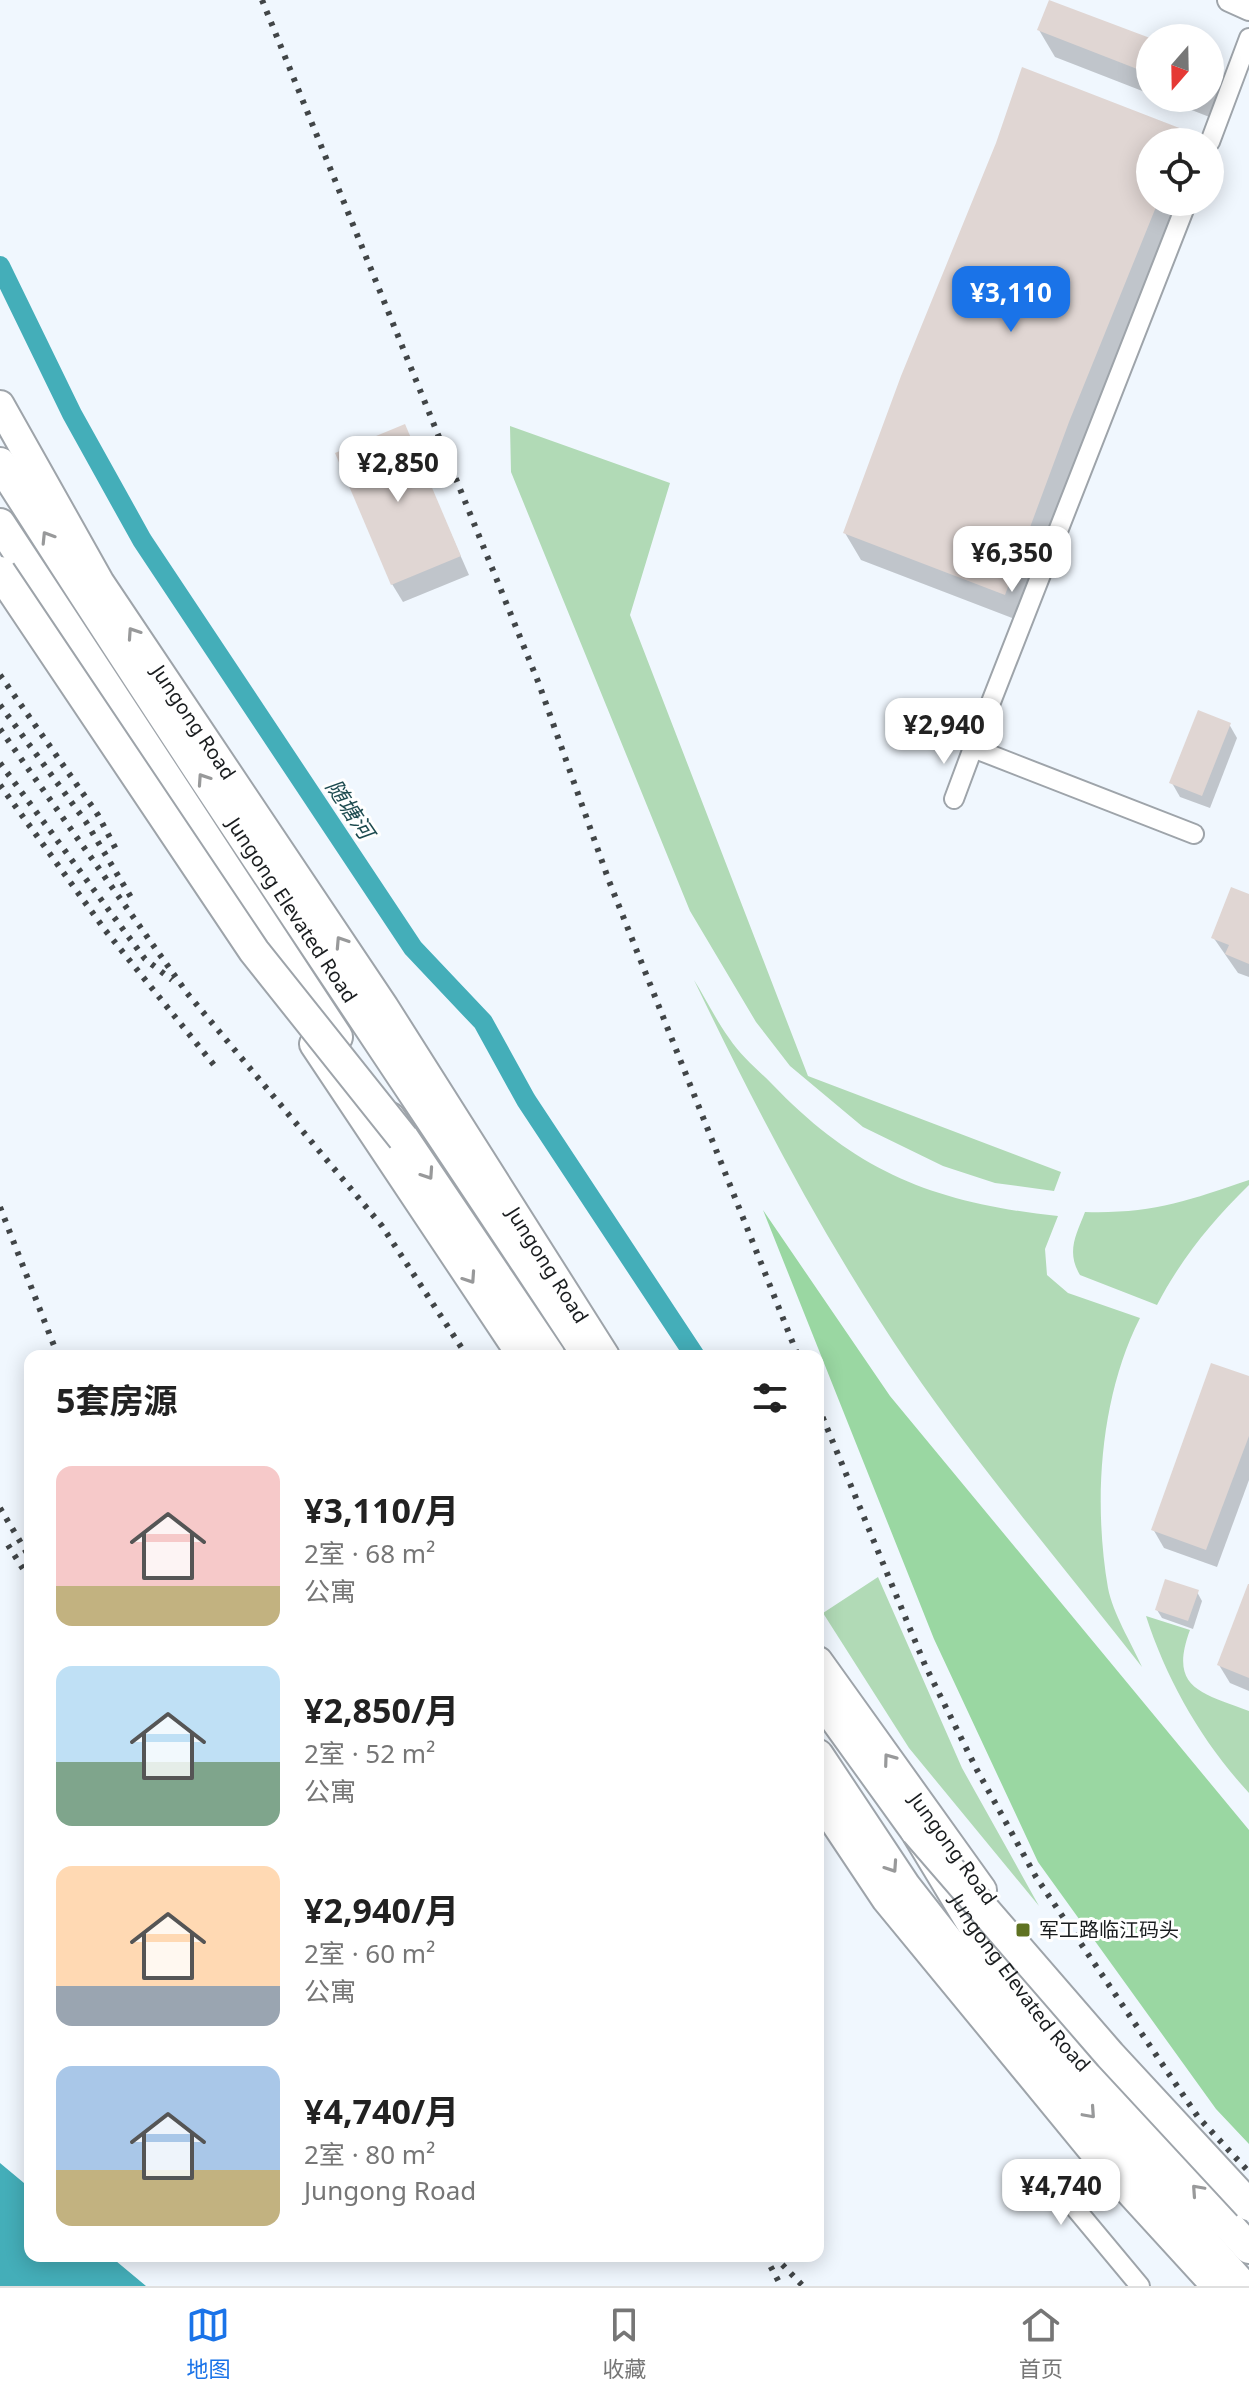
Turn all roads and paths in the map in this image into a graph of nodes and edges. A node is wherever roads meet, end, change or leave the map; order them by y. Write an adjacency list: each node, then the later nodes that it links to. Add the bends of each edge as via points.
1 (1229, 0): 2 (street)
2 (1249, 9)
3 (1249, 38): 4 (street)
4 (1215, 128)
5 (1182, 216): 11 (street)
6 (0, 405): 18 (main road, Jungong Road, one-way to 6, via 384,1007 100,583)
7 (0, 463): 17 (highway, Jungong Elevated Road, one-way to 7, via 170,730)
8 (0, 524): 14 (highway, Jungong Elevated Road, bridge)
9 (0, 549): 15 (main road, one-way to 15, via 330,1069)
10 (0, 572): 14 (highway, bridge, via 254,951)
11 (973, 748): 12 (street); 13 (street)
12 (954, 799)
13 (1194, 834)
14 (403, 1138): 16 (highway, Jungong Elevated Road, one-way to 16)
15 (518, 1350)
16 (546, 1350)
17 (584, 1350)
18 (601, 1350)
19 (824, 1669): 26 (main road, Jungong Road, one-way to 19, via 1097,2048)
20 (824, 1703): 23 (highway, Jungong Elevated Road)
21 (824, 1764): 30 (highway, Jungong Elevated Road, one-way to 30, via 905,1886 1023,2037)
22 (824, 1806): 24 (main road, via 886,1899)
23 (916, 1831): 25 (highway, bridge); 27 (highway, Jungong Elevated Road, one-way to 23, bridge, via 1050,2029 973,1925)
24 (1099, 2158): 28 (street, via 1070,2191 1070,2202); 29 (main road)
25 (1249, 2205)
26 (1249, 2215)
27 (1249, 2248)
28 (1140, 2286)
29 (1216, 2286)
30 (1243, 2286)

